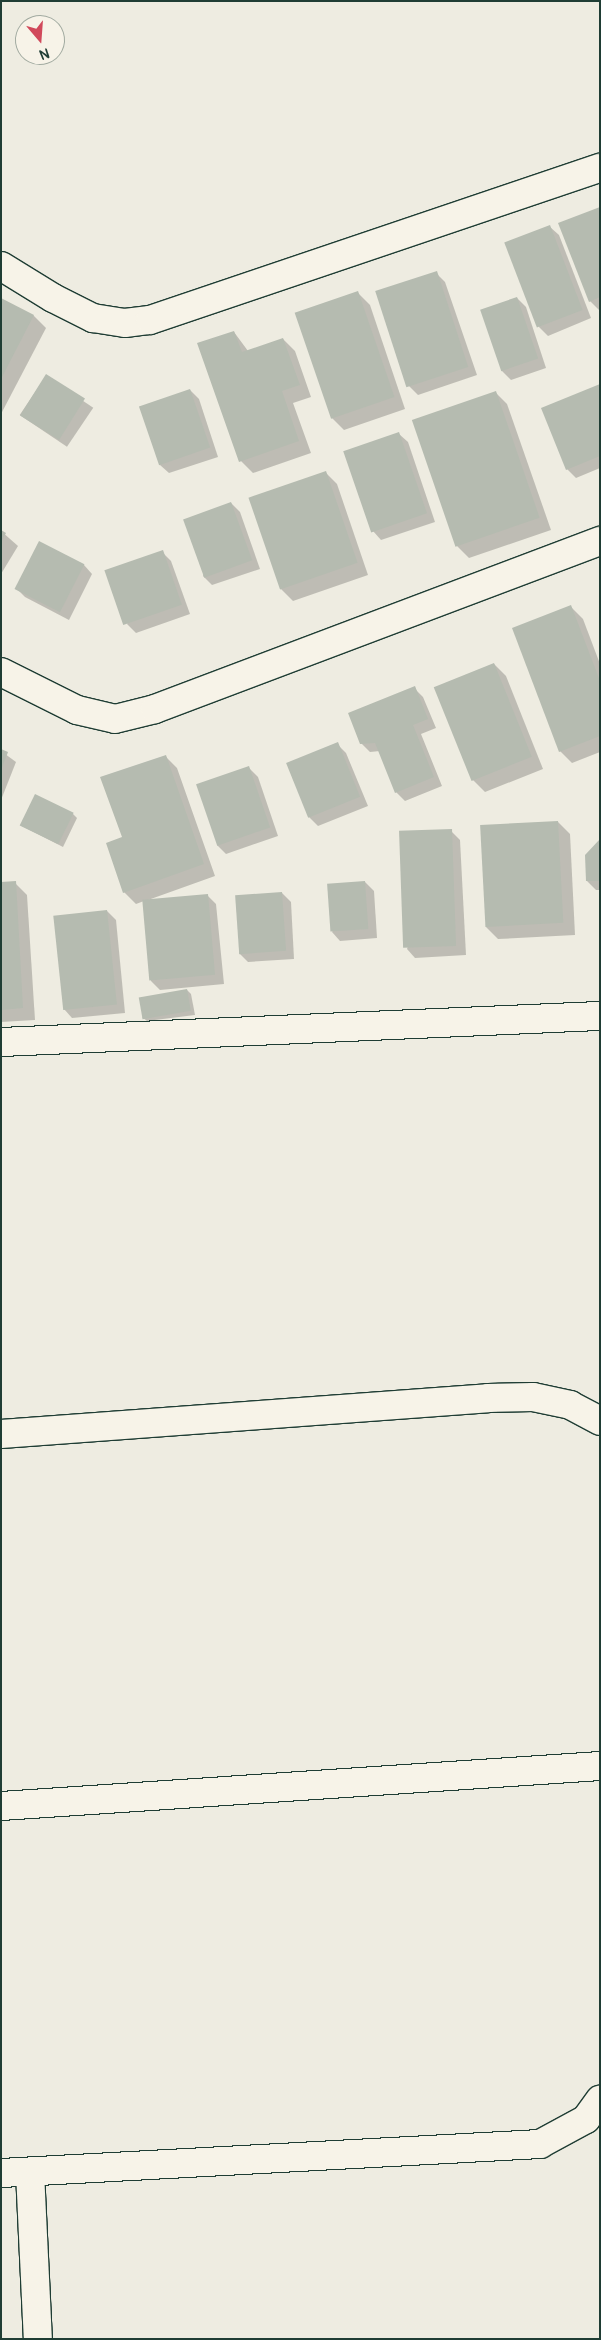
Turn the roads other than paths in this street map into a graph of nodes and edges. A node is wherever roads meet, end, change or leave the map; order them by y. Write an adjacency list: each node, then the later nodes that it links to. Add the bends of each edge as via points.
1 (600, 168): 2 (street, via 150,320 125,323 93,318)
2 (1, 266)
3 (600, 541): 4 (street, via 156,709 115,719 77,710)
4 (1, 672)
5 (600, 1016): 6 (street)
6 (1, 1042)
7 (600, 1420): 8 (street, via 570,1405 532,1397 488,1398)
8 (1, 1434)
9 (600, 1766): 10 (street)
10 (1, 1806)
11 (600, 2100): 12 (street, via 586,2120 540,2144)
12 (30, 2172): 13 (street); 14 (street)
13 (1, 2173)
14 (38, 2339)

